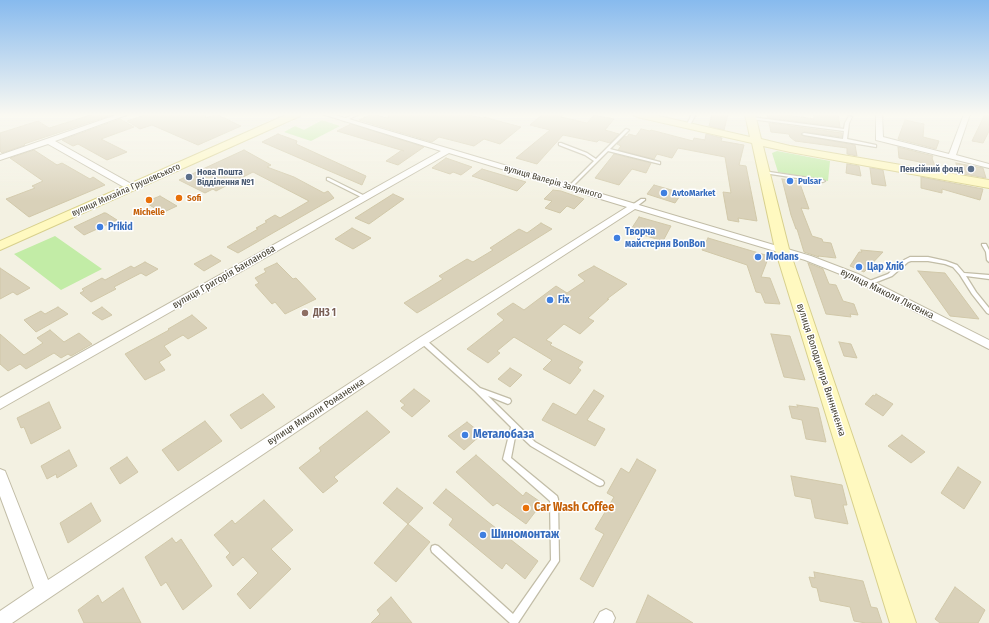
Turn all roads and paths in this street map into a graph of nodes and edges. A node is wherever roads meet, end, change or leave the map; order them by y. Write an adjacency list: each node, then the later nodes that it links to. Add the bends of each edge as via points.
1 (43, 143): 16 (street)
2 (53, 143): 25 (street)
3 (232, 143): 25 (street, вулиця Михайла Грушевського)
4 (421, 143): 14 (street, вулиця Валерія Залужного)
5 (615, 143): 13 (lane)
6 (756, 143): 20 (street, вулиця Володимира Винниченка)
7 (767, 143): 23 (street)
8 (860, 143): 12 (lane)
9 (899, 143): 15 (street)
10 (957, 143): 15 (street)
11 (560, 144): 17 (lane, via 586,154)
12 (874, 146)
13 (608, 150): 17 (lane); 18 (lane)
14 (447, 151): 24 (street, вулиця Валерія Залужного); 26 (street, вулиця Григорія Бакланова)
15 (952, 156): 19 (street)
16 (0, 158)
17 (596, 161): 24 (lane)
18 (659, 163)
19 (989, 166)
20 (763, 172): 22 (lane); 30 (street, вулиця Володимира Винниченка)
21 (328, 179): 26 (lane)
22 (823, 181)
23 (989, 184)
24 (570, 187): 27 (street, вулиця Валерія Залужного)
25 (132, 188): 29 (street, вулиця Михайла Грушевського)
26 (365, 197): 40 (street, вулиця Григорія Бакланова)
27 (639, 203): 30 (street, вулиця Валерія Залужного); 36 (street, вулиця Миколи Романенка)
28 (984, 245): 31 (lane)
29 (0, 246)
30 (782, 249): 34 (street, вулиця Миколи Лисенка, via 821,262); 47 (street, вулиця Володимира Винниченка)
31 (989, 260)
32 (962, 274): 33 (lane); 34 (lane, via 955,266 946,263 910,259 890,276); 35 (lane)
33 (989, 277)
34 (869, 284): 37 (street, вулиця Миколи Лисенка)
35 (989, 312)
36 (423, 341): 38 (lane); 45 (street, вулиця Миколи Романенка)
37 (989, 345)
38 (478, 390): 39 (lane); 41 (lane)
39 (508, 401)
40 (0, 404)
41 (514, 428): 43 (lane, via 532,444); 44 (lane, via 507,458 554,499 555,561 514,621)
42 (0, 476): 45 (street)
43 (600, 483)
44 (435, 550)
45 (44, 592): 46 (street, вулиця Миколи Романенка)
46 (0, 622)
47 (903, 623)

